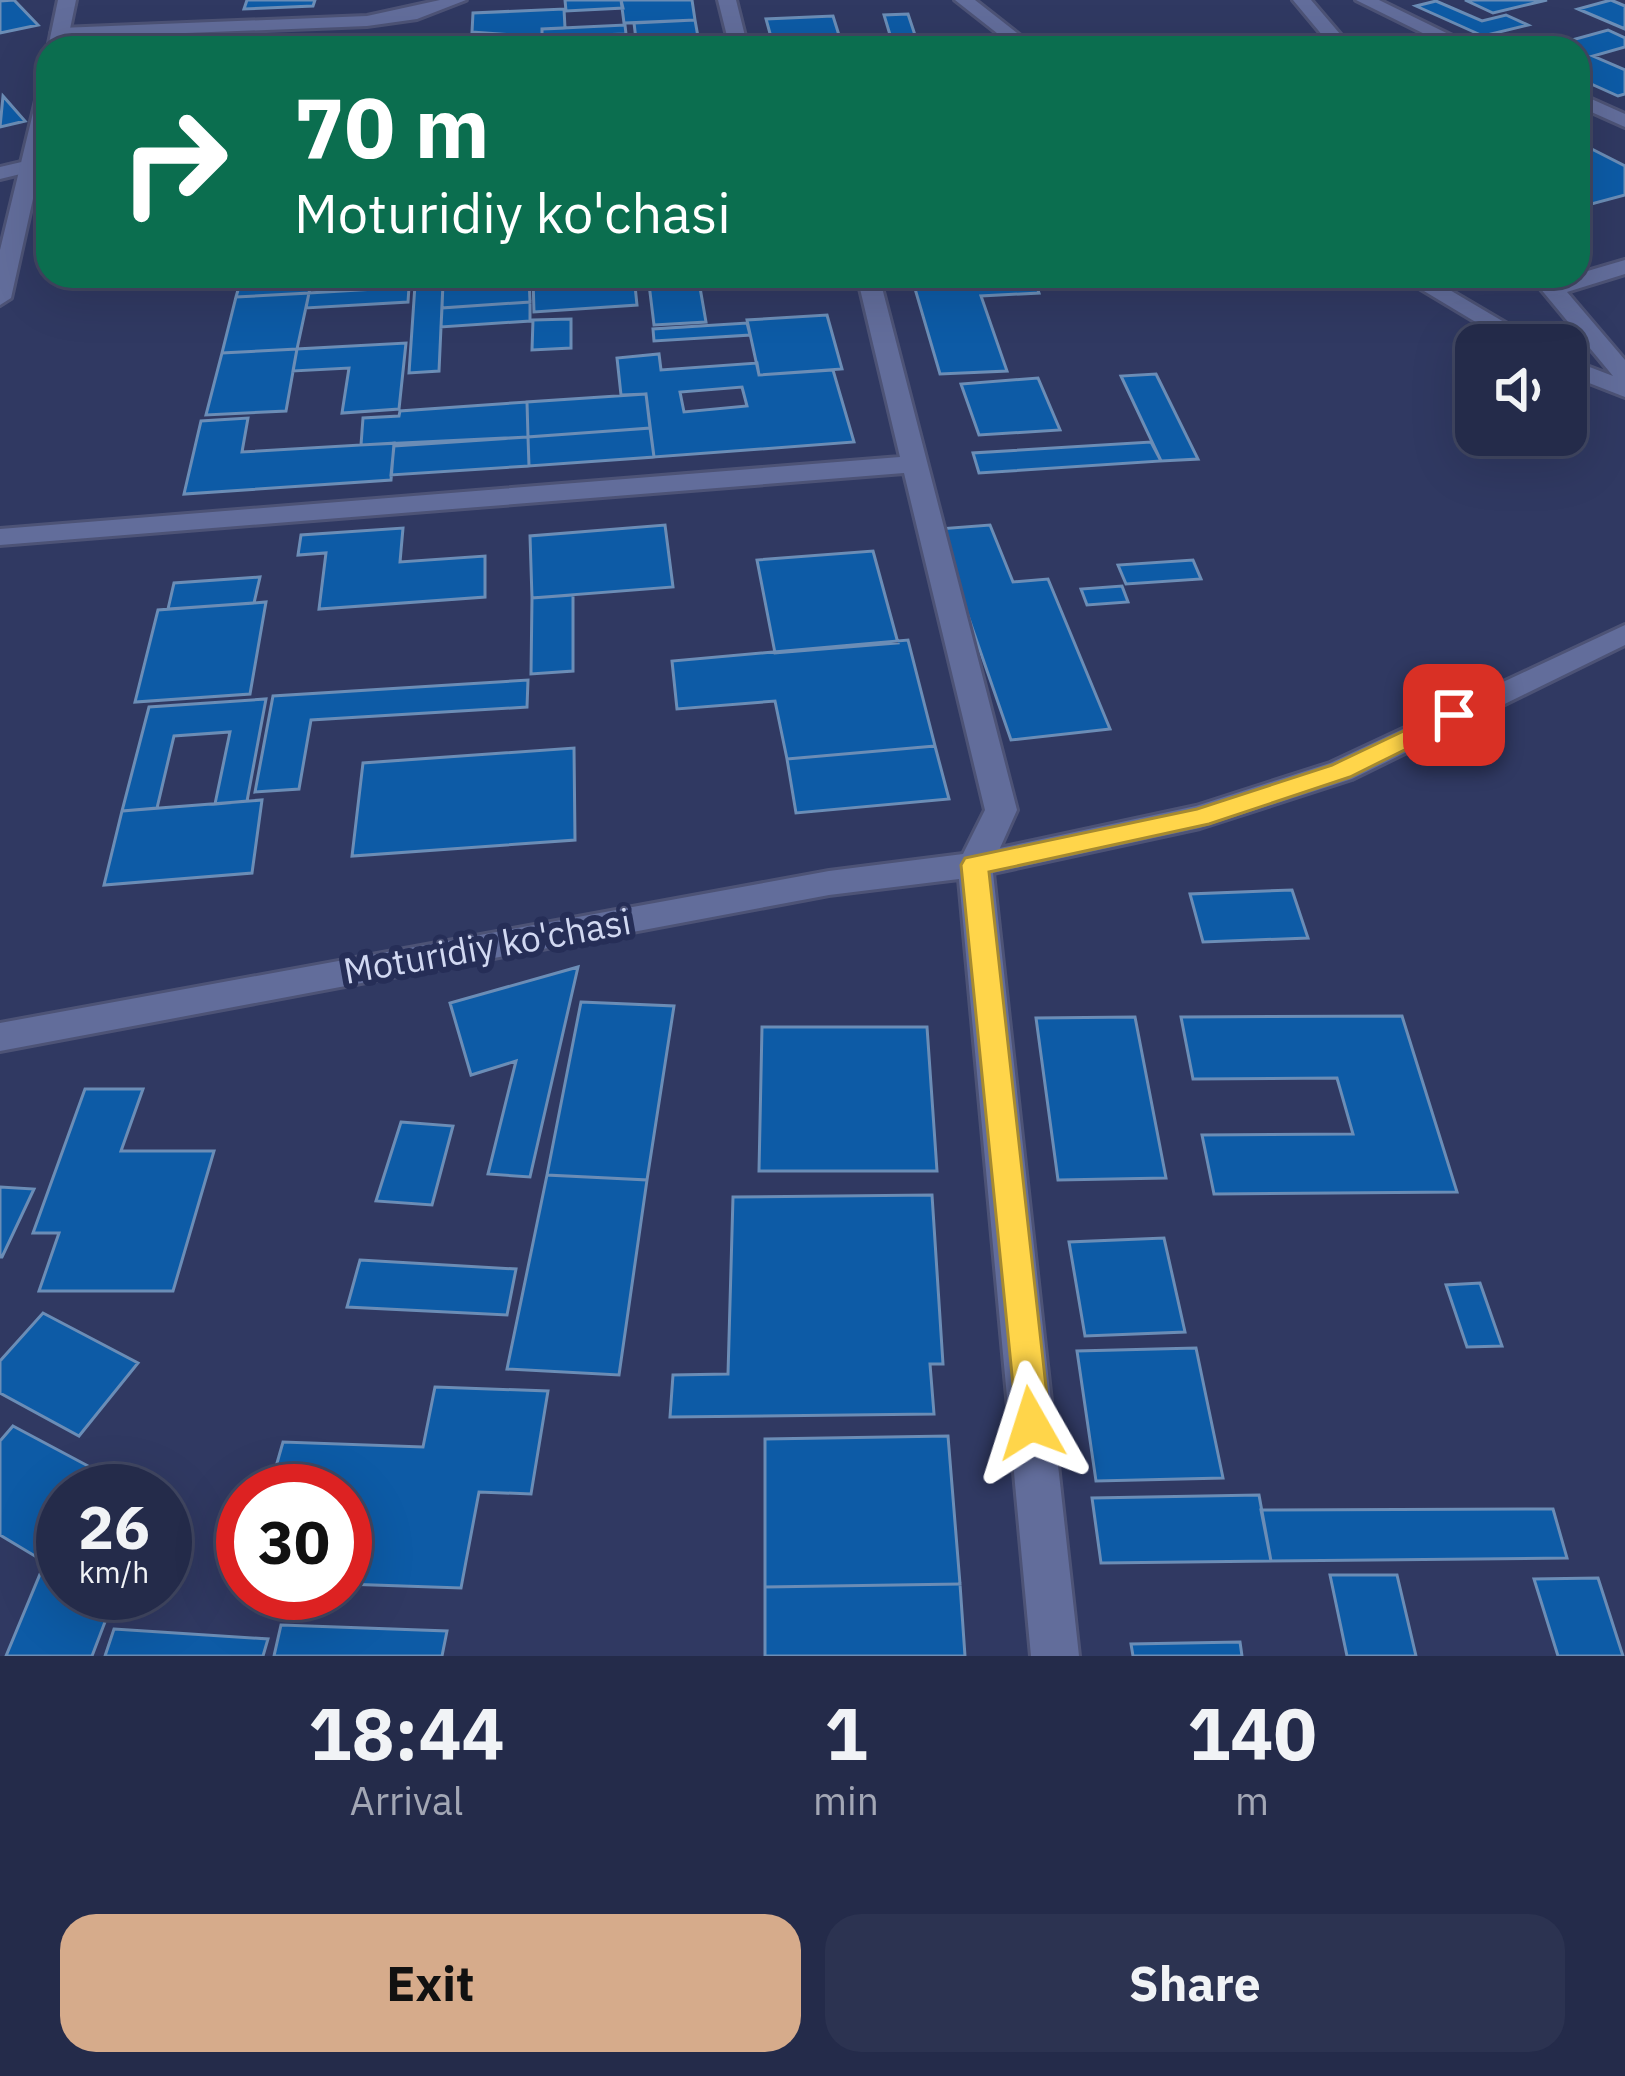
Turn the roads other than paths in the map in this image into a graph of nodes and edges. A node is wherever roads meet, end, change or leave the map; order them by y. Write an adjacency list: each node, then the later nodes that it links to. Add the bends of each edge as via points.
1 (67, 0): 7 (street)
2 (457, 0): 8 (street, via 367,21)
3 (728, 0): 9 (street)
4 (964, 0): 10 (street)
5 (1302, 0): 11 (street)
6 (1365, 0): 12 (street)
7 (60, 36)
8 (124, 36)
9 (736, 36)
10 (1011, 36)
11 (1333, 36)
12 (1442, 36)
13 (1590, 105): 14 (street)
14 (1625, 121)
15 (36, 140): 16 (street)
16 (30, 166): 17 (street); 23 (street)
17 (0, 173)
18 (1625, 267): 19 (street)
19 (1590, 274)
20 (871, 288): 28 (street)
21 (1431, 288): 24 (street)
22 (1551, 288): 26 (street)
23 (0, 298)
24 (1494, 324)
25 (1587, 374): 27 (street)
26 (1625, 375)
27 (1625, 390)
28 (914, 464): 29 (street); 31 (street, via 1001,810)
29 (0, 537)
30 (1625, 634): 31 (street, Moturidiy ko'chasi, via 1341,771 1200,817)
31 (975, 865): 32 (street, Moturidiy ko'chasi, via 829,883); 33 (street)
32 (0, 1037)
33 (1055, 1656)

